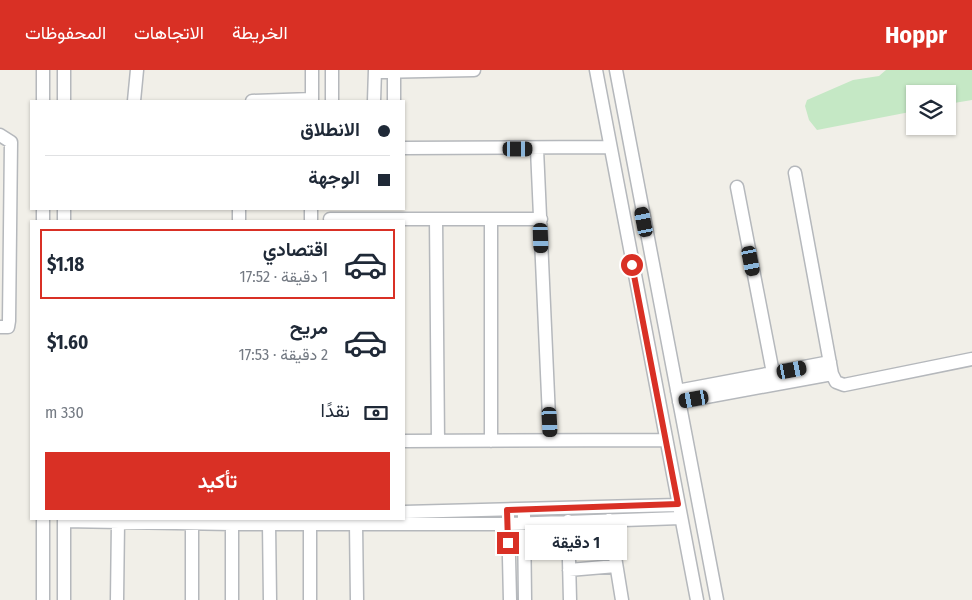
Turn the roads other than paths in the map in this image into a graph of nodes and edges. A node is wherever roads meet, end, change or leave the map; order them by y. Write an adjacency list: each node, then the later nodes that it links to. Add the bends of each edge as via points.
1 (44, 70): 12 (street)
2 (64, 70): 13 (street)
3 (137, 70): 14 (street)
4 (312, 70): 15 (street)
5 (332, 70): 16 (street)
6 (433, 70): 7 (street); 11 (street)
7 (474, 70)
8 (596, 70): 20 (street)
9 (616, 70): 25 (street)
10 (375, 71): 11 (street); 17 (street)
11 (394, 71): 18 (street)
12 (44, 100)
13 (64, 100)
14 (134, 100)
15 (312, 100)
16 (332, 100)
17 (374, 100)
18 (394, 100)
19 (0, 135): 32 (street, via 11,142)
20 (610, 147): 22 (street); 26 (street)
21 (405, 148): 22 (street)
22 (538, 149): 30 (street)
23 (795, 173): 35 (street)
24 (737, 186): 36 (street)
25 (641, 204): 26 (street); 37 (street)
26 (621, 207): 39 (street)
27 (330, 216): 31 (street)
28 (436, 219): 29 (street); 31 (street); 41 (street)
29 (491, 219): 30 (street); 42 (street)
30 (540, 219): 38 (street)
31 (382, 220)
32 (4, 308): 33 (street, via 9,326)
33 (0, 327)
34 (972, 359): 35 (street, via 844,385 836,382)
35 (831, 368): 36 (street); 37 (street)
36 (773, 373): 37 (street)
37 (678, 397): 43 (street)
38 (550, 440): 39 (street); 42 (street)
39 (666, 440): 46 (street)
40 (405, 441): 41 (street)
41 (438, 441): 42 (street)
42 (491, 441)
43 (698, 506): 46 (street); 76 (street)
44 (507, 510): 45 (street); 47 (street); 59 (street)
45 (524, 510): 46 (street); 60 (street)
46 (679, 511): 50 (street); 75 (street)
47 (405, 512)
48 (43, 520): 63 (street)
49 (64, 520): 54 (street); 64 (street)
50 (609, 520): 53 (street); 61 (street)
51 (192, 521): 54 (street); 55 (street); 66 (street)
52 (328, 521): 57 (street); 58 (street)
53 (568, 521): 60 (street); 62 (street)
54 (118, 522): 65 (street)
55 (232, 524): 56 (street); 67 (street)
56 (269, 524): 57 (street); 68 (street)
57 (310, 524): 69 (street)
58 (356, 524): 59 (street); 70 (street)
59 (508, 524): 60 (street); 71 (street)
60 (524, 524): 72 (street)
61 (616, 566): 62 (street); 74 (street)
62 (569, 570): 73 (street)
63 (43, 600)
64 (64, 600)
65 (117, 600)
66 (192, 600)
67 (232, 600)
68 (270, 600)
69 (310, 600)
70 (357, 600)
71 (510, 600)
72 (525, 600)
73 (570, 600)
74 (622, 600)
75 (697, 600)
76 (717, 600)

